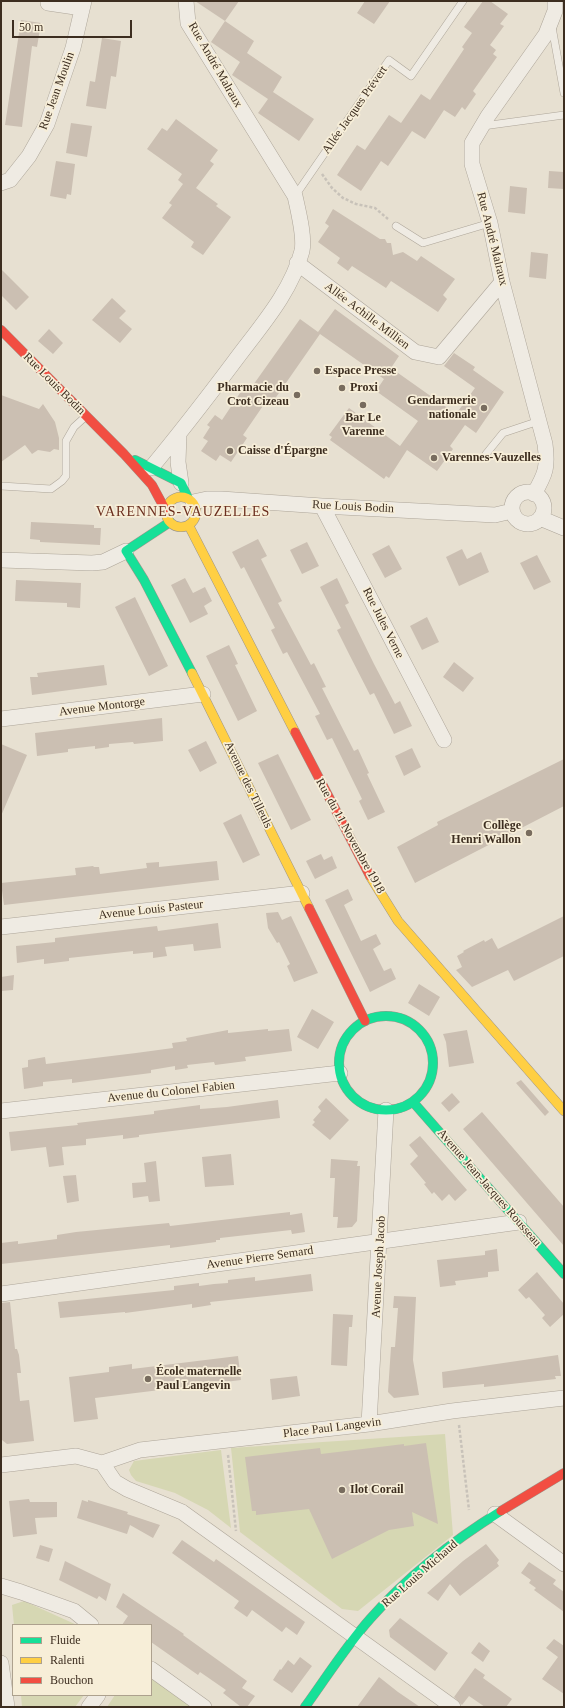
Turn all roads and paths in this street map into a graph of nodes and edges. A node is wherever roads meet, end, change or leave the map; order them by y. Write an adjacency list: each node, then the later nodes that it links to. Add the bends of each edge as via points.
1 (48, 1): 5 (street, Rue Jean Moulin)
2 (186, 1): 12 (street, Rue André Malraux, via 188,23)
3 (463, 1): 10 (lane, Allée Jacques Prévert, via 411,76 389,60)
4 (555, 1): 6 (street, Rue André Malraux, via 555,11)
5 (83, 5): 11 (street, Rue Jean Moulin, via 73,48 47,124 29,156 10,180)
6 (551, 20): 7 (lane); 9 (street, Rue André Malraux, via 546,34)
7 (564, 93)
8 (564, 115): 9 (lane)
9 (483, 126): 13 (street, Rue André Malraux, via 472,143 472,164)
10 (316, 165): 12 (lane, Allée Jacques Prévert); 14 (path, via 332,188 343,198 376,208)
11 (1, 183)
12 (295, 196): 15 (street, Rue André Malraux, via 300,218 302,249)
13 (490, 223): 14 (lane, via 422,243); 16 (street, Rue André Malraux)
14 (396, 226)
15 (297, 263): 16 (street, Allée Achille Millien, via 415,352 439,357); 20 (street, Rue André Malraux, via 292,278 272,311)
16 (502, 282): 19 (street, Rue André Malraux)
17 (1, 330): 18 (street, Rue Louis Bodin)
18 (86, 416): 21 (street, Rue Louis Bodin); 25 (lane, via 74,427 66,442 66,476 62,481 51,489)
19 (539, 421): 22 (lane, via 503,432); 26 (street, Rue André Malraux, via 547,462 544,477)
20 (179, 434): 23 (street, Rue André Malraux); 24 (street, via 178,462)
21 (124, 454): 23 (street, Rue Louis Bodin); 29 (street, Rue Louis Bodin, via 152,485)
22 (486, 454)
23 (151, 468): 24 (street, Rue Louis Bodin)
24 (181, 483): 27 (street)
25 (1, 486)
26 (534, 494): 30 (street, via 520,495 513,502); 31 (street, via 543,504)
27 (190, 500): 28 (street, Rue Louis Bodin, via 221,499); 29 (street, via 178,497 167,506); 33 (street, via 197,512)
28 (322, 506): 30 (street, Rue Louis Bodin, via 495,515); 39 (street, Rue Jules Verne)
29 (166, 511): 32 (street)
30 (512, 511): 31 (street, via 521,523 532,524)
31 (540, 518): 34 (street)
32 (170, 522): 33 (street, via 179,528); 35 (street)
33 (189, 526): 47 (street, Rue du 11 Novembre 1918, via 362,863 398,921)
34 (564, 528)
35 (126, 551): 36 (street, via 103,562 92,563); 37 (street, Avenue des Tilleuls, via 144,580)
36 (1, 560)
37 (203, 694): 38 (street, Avenue Montorge); 40 (street, Avenue des Tilleuls)
38 (1, 719)
39 (444, 740)
40 (302, 893): 41 (street, Avenue Louis Pasteur); 42 (street, Avenue des Tilleuls)
41 (1, 926)
42 (365, 1021): 43 (street, via 352,1030 344,1042 339,1057); 44 (street, via 380,1016 396,1016 410,1022 422,1032 430,1046 434,1061 432,1077 424,1091)
43 (340, 1073): 45 (street, via 346,1088 357,1100 371,1107); 46 (street, Avenue du Colonel Fabien)
44 (413, 1102): 45 (street, via 400,1108); 48 (street, Avenue Jean-Jacques Rousseau)
45 (386, 1110): 49 (street, Avenue Joseph Jacob)
46 (1, 1111)
47 (564, 1111)
48 (519, 1222): 49 (street, Avenue Pierre Semard); 50 (street, Avenue Jean-Jacques Rousseau)
49 (380, 1242): 51 (street, Avenue Pierre Semard); 54 (street, Avenue Joseph Jacob)
50 (564, 1274)
51 (1, 1294)
52 (564, 1398): 53 (street, Place Paul Langevin)
53 (458, 1411): 54 (street, Place Paul Langevin); 60 (path)
54 (370, 1424): 55 (street, Place Paul Langevin)
55 (226, 1440): 56 (street, Place Paul Langevin, via 140,1450); 61 (path)
56 (102, 1463): 57 (street, via 76,1456); 65 (street, via 115,1482 182,1512)
57 (1, 1465)
58 (564, 1473): 59 (street, Rue Louis Michaud)
59 (495, 1514): 60 (street, Rue Louis Michaud); 62 (street)
60 (471, 1530): 65 (street, Rue Louis Michaud, via 412,1578)
61 (236, 1534)
62 (564, 1564)
63 (1, 1586): 64 (street, via 74,1611)
64 (90, 1624)
65 (356, 1636): 72 (street, Rue Louis Michaud); 73 (street)
66 (1, 1663): 69 (street)
67 (152, 1670): 71 (street)
68 (97, 1696): 70 (street)
69 (7, 1707)
70 (89, 1707)
71 (204, 1707)
72 (305, 1707)
73 (453, 1707)

